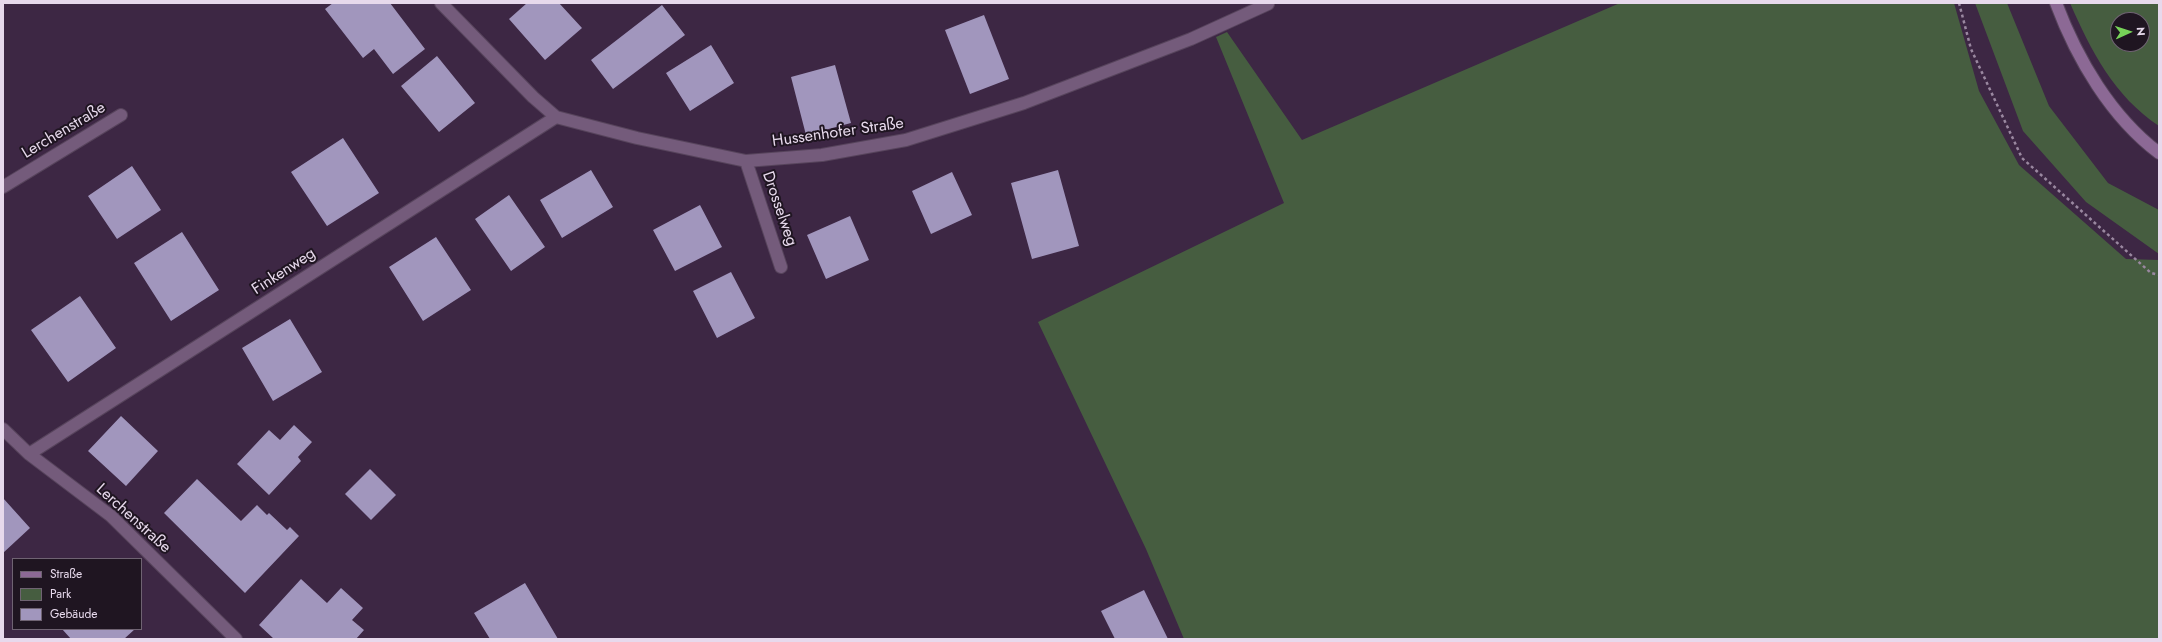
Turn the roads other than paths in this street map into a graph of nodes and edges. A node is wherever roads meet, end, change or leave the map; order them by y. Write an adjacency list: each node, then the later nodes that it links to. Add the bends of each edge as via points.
1 (441, 3): 5 (street, Hussenhofer Straße)
2 (2056, 3): 6 (street, via 2092,78 2138,137)
3 (1268, 4): 7 (street, Hussenhofer Straße, via 1191,38 1024,103 906,140 822,155)
4 (121, 115): 8 (street, Lerchenstraße)
5 (556, 117): 7 (street, Hussenhofer Straße, via 637,138); 11 (street, Finkenweg)
6 (2159, 153)
7 (746, 161): 9 (street, Drosselweg)
8 (3, 187)
9 (781, 267)
10 (3, 429): 11 (street, Lerchenstraße)
11 (29, 454): 12 (street, Lerchenstraße, via 111,516)
12 (236, 639)

